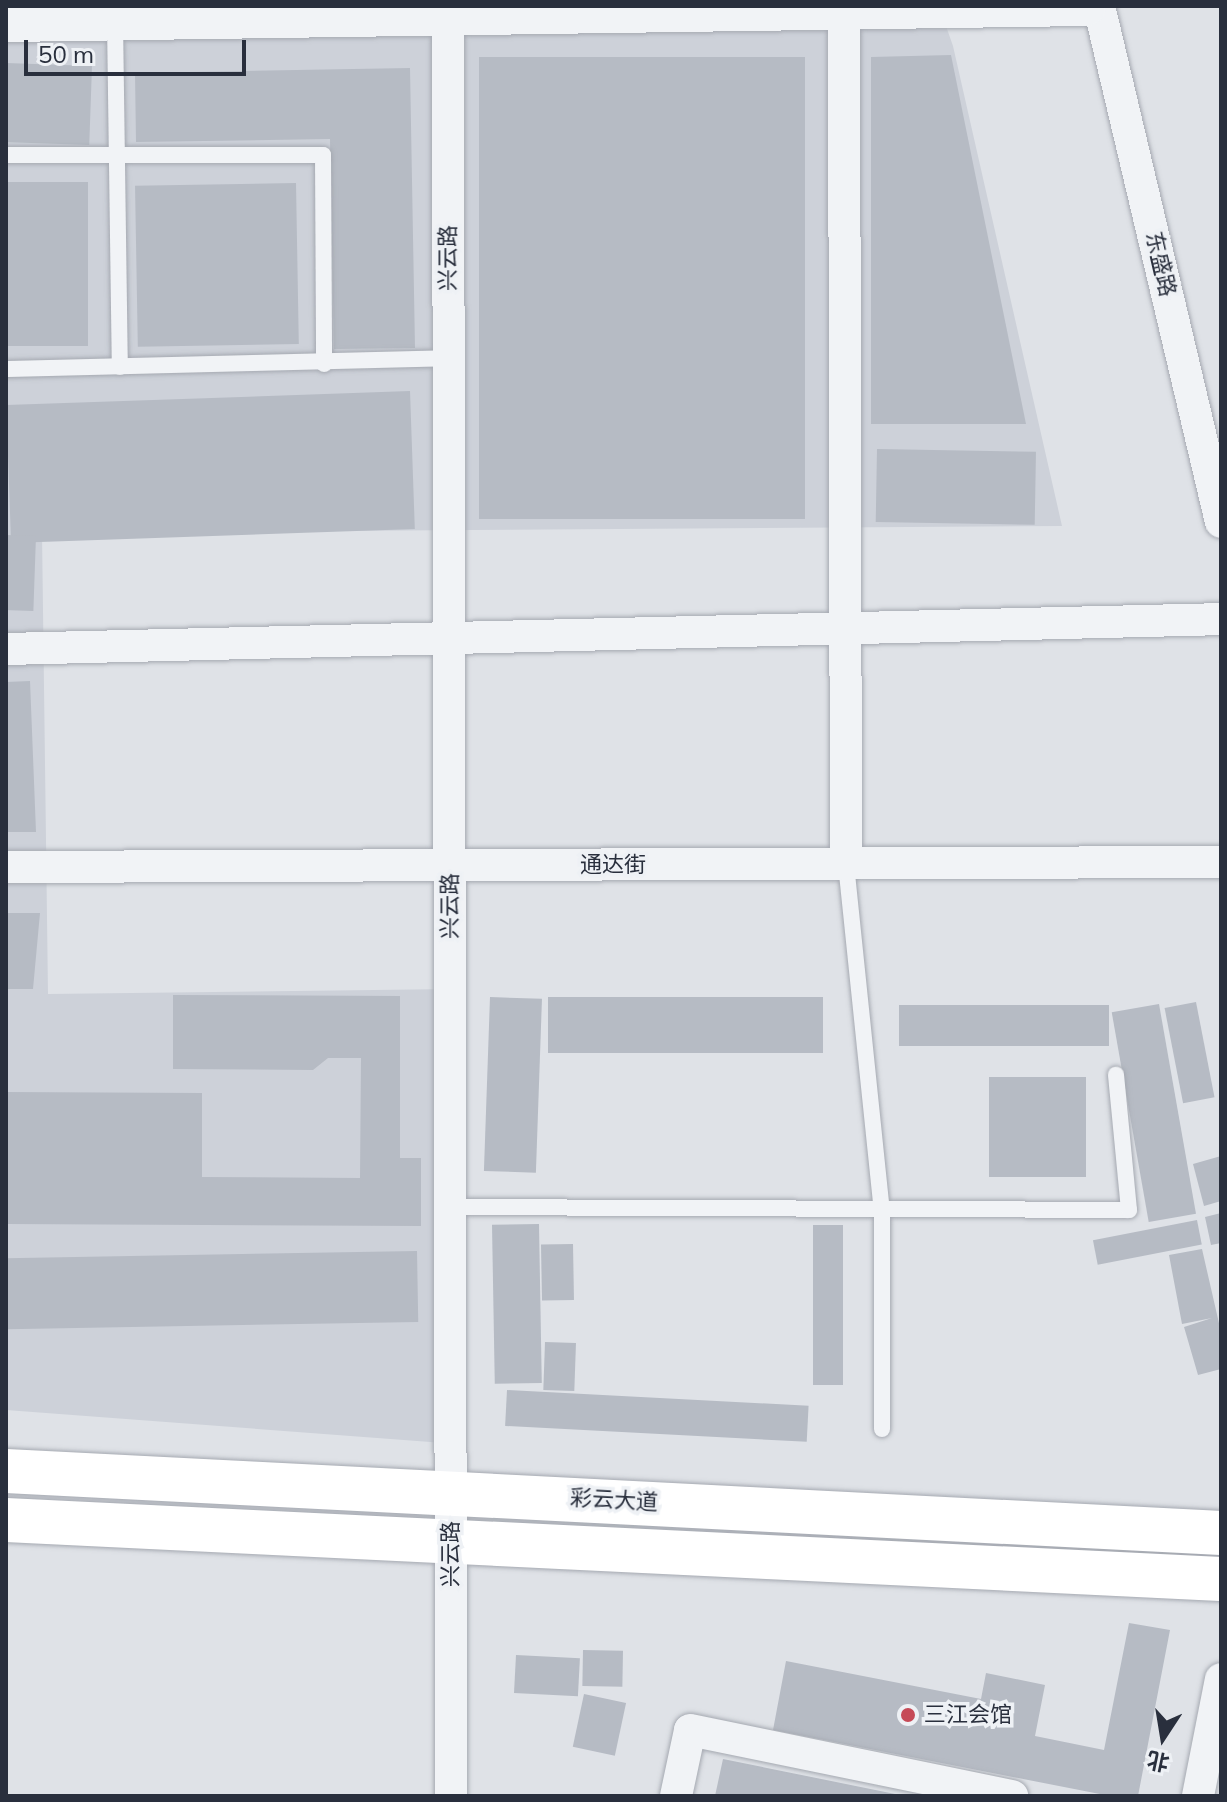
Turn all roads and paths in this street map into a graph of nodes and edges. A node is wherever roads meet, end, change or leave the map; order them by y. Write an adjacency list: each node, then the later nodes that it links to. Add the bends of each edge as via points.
1 (1086, 6): 3 (street)
2 (1099, 6): 13 (street, 东盛路)
3 (844, 10): 4 (street); 15 (street)
4 (448, 16): 5 (street); 9 (street, 兴云路)
5 (115, 20): 6 (street); 8 (lane)
6 (6, 22)
7 (6, 155): 8 (lane)
8 (117, 155): 10 (lane, via 323,155); 11 (lane)
9 (449, 358): 10 (lane); 16 (street, 兴云路)
10 (324, 364): 11 (lane)
11 (120, 367): 12 (lane)
12 (6, 369)
13 (1221, 522)
14 (1221, 619): 15 (street)
15 (845, 628): 16 (street); 19 (street)
16 (449, 638): 17 (street); 20 (street, 兴云路)
17 (6, 649)
18 (1221, 862): 19 (street, 通达街)
19 (846, 864): 20 (street, 通达街); 24 (lane)
20 (450, 866): 21 (street, 通达街); 23 (street, 兴云路)
21 (6, 867)
22 (1116, 1075): 24 (lane, via 1129,1210)
23 (450, 1207): 24 (lane); 27 (street, 兴云路)
24 (882, 1211): 25 (lane)
25 (882, 1429)
26 (6, 1471): 27 (main road, 彩云大道)
27 (450, 1492): 29 (main road, 彩云大道); 30 (street, 兴云路)
28 (6, 1520): 30 (main road)
29 (1221, 1533)
30 (451, 1539): 31 (main road); 34 (street, 兴云路)
31 (1221, 1579)
32 (1221, 1679): 33 (street)
33 (1215, 1740): 37 (street)
34 (451, 1796)
35 (676, 1796): 36 (street, via 690,1730)
36 (1012, 1796)
37 (1198, 1796)

